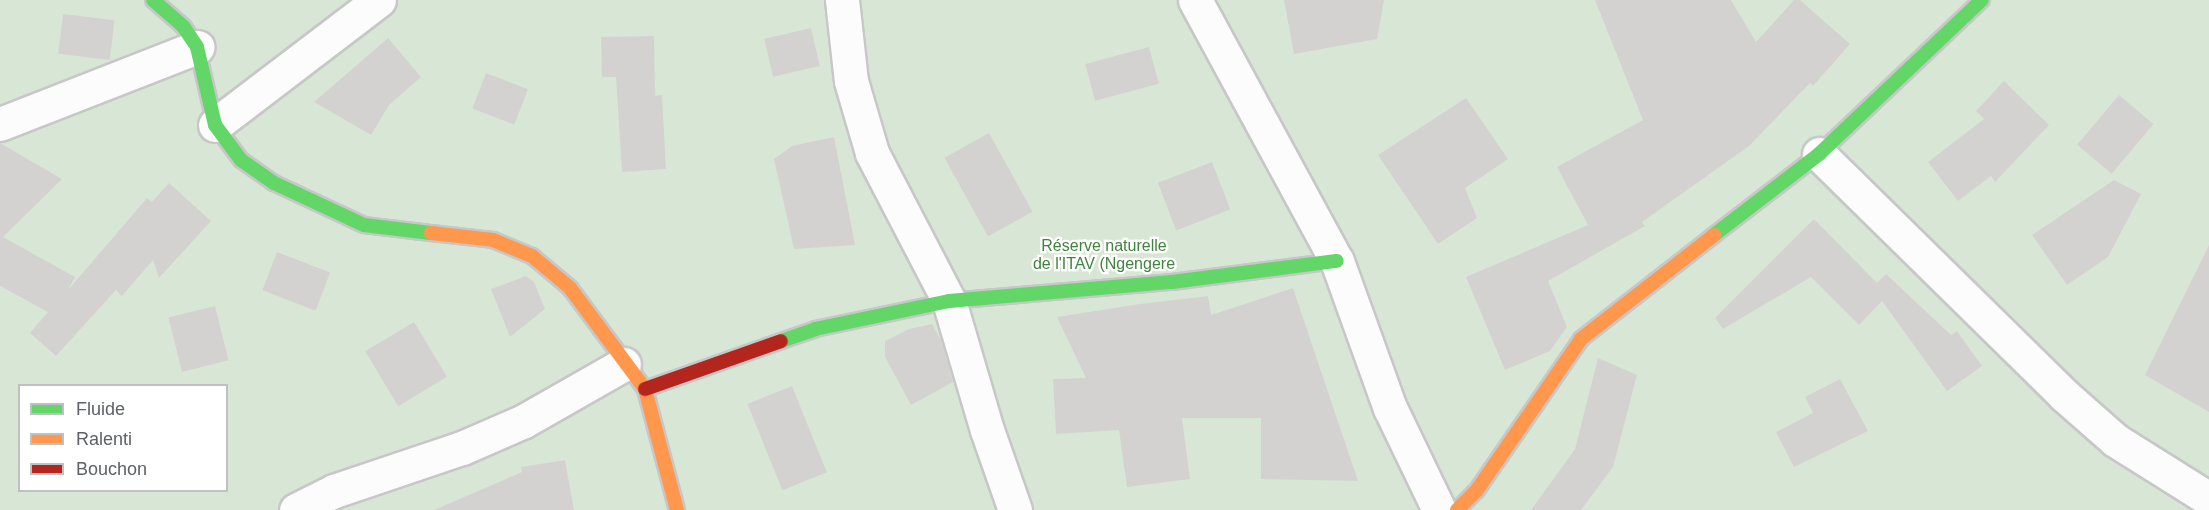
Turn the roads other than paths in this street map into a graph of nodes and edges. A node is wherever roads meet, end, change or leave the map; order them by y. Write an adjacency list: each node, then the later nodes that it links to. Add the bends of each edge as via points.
1 (153, 0): 6 (street, via 183,26)
2 (379, 0): 8 (street)
3 (842, 0): 11 (street, via 851,81 872,153)
4 (1196, 0): 10 (street)
5 (1982, 0): 9 (street)
6 (197, 47): 7 (street); 8 (street)
7 (0, 124)
8 (215, 125): 12 (street, via 241,160 274,183 364,225 493,240 532,256 570,288)
9 (1819, 154): 14 (street, via 2115,440); 19 (street, via 1581,339 1477,490)
10 (1338, 261): 11 (street, via 1172,282); 18 (street, via 1390,408)
11 (949, 301): 13 (street, via 815,329); 17 (street)
12 (624, 364): 13 (street); 15 (street, via 524,421 462,448 334,491)
13 (645, 389): 16 (street)
14 (2209, 499)
15 (296, 510)
16 (677, 510)
17 (1015, 510)
18 (1439, 510)
19 (1457, 510)

